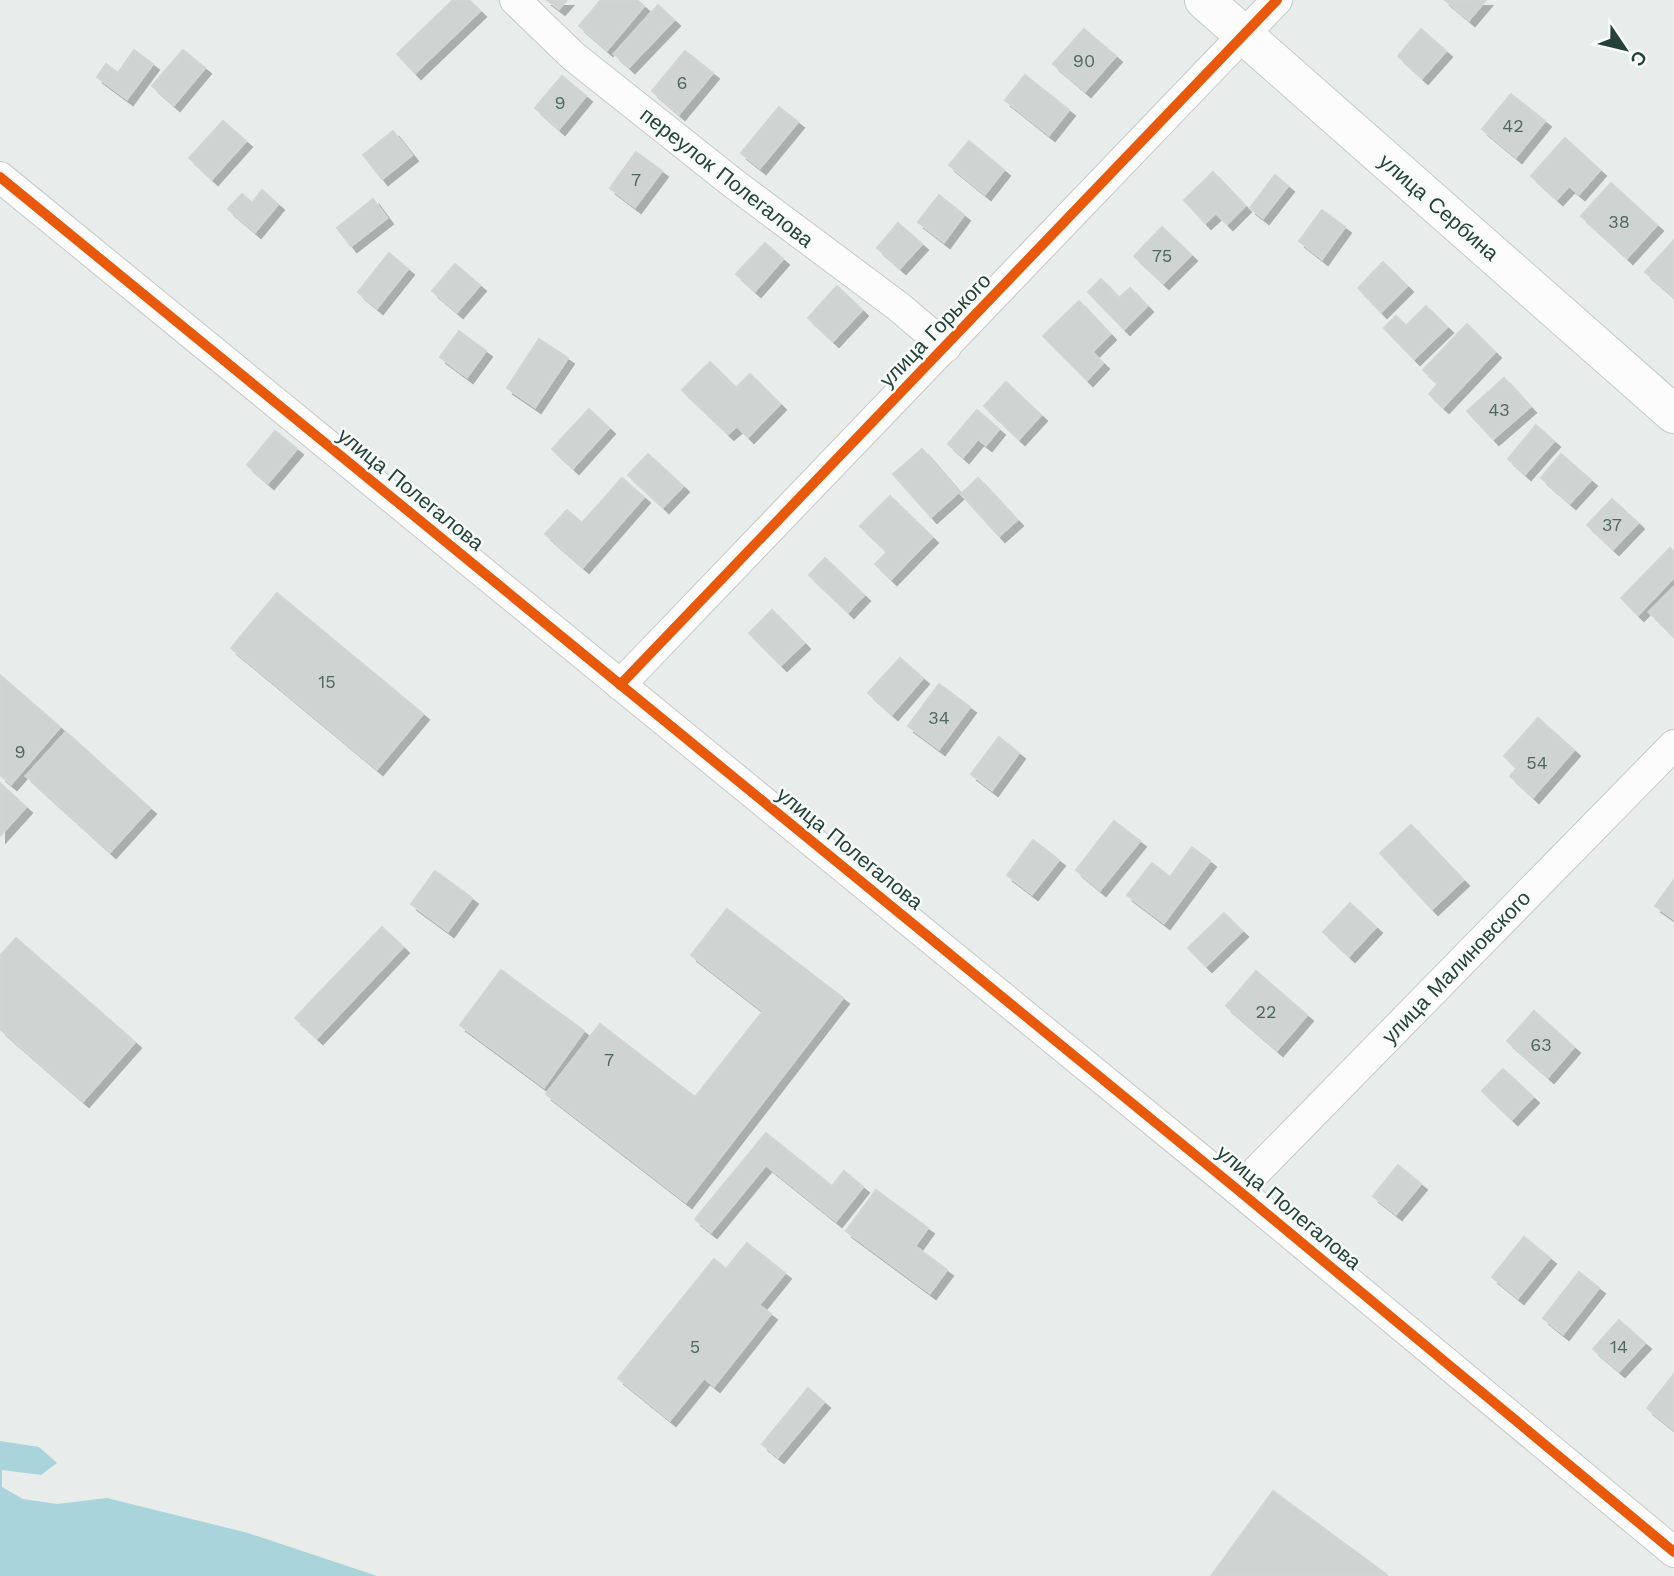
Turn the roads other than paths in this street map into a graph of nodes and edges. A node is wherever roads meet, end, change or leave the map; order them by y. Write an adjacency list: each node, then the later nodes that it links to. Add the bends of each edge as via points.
1 (515, 0): 6 (street, переулок Полегалова, via 573,56)
2 (1203, 0): 4 (street, улица Сербина)
3 (1277, 0): 4 (street, улица Горького)
4 (1244, 36): 6 (street, улица Горького); 7 (street, улица Сербина)
5 (0, 177): 8 (street, улица Полегалова)
6 (946, 346): 8 (street, улица Горького)
7 (1674, 414)
8 (620, 685): 10 (street, улица Полегалова)
9 (1674, 745): 10 (street, улица Малиновского)
10 (1238, 1189): 11 (street, улица Полегалова)
11 (1674, 1552)

